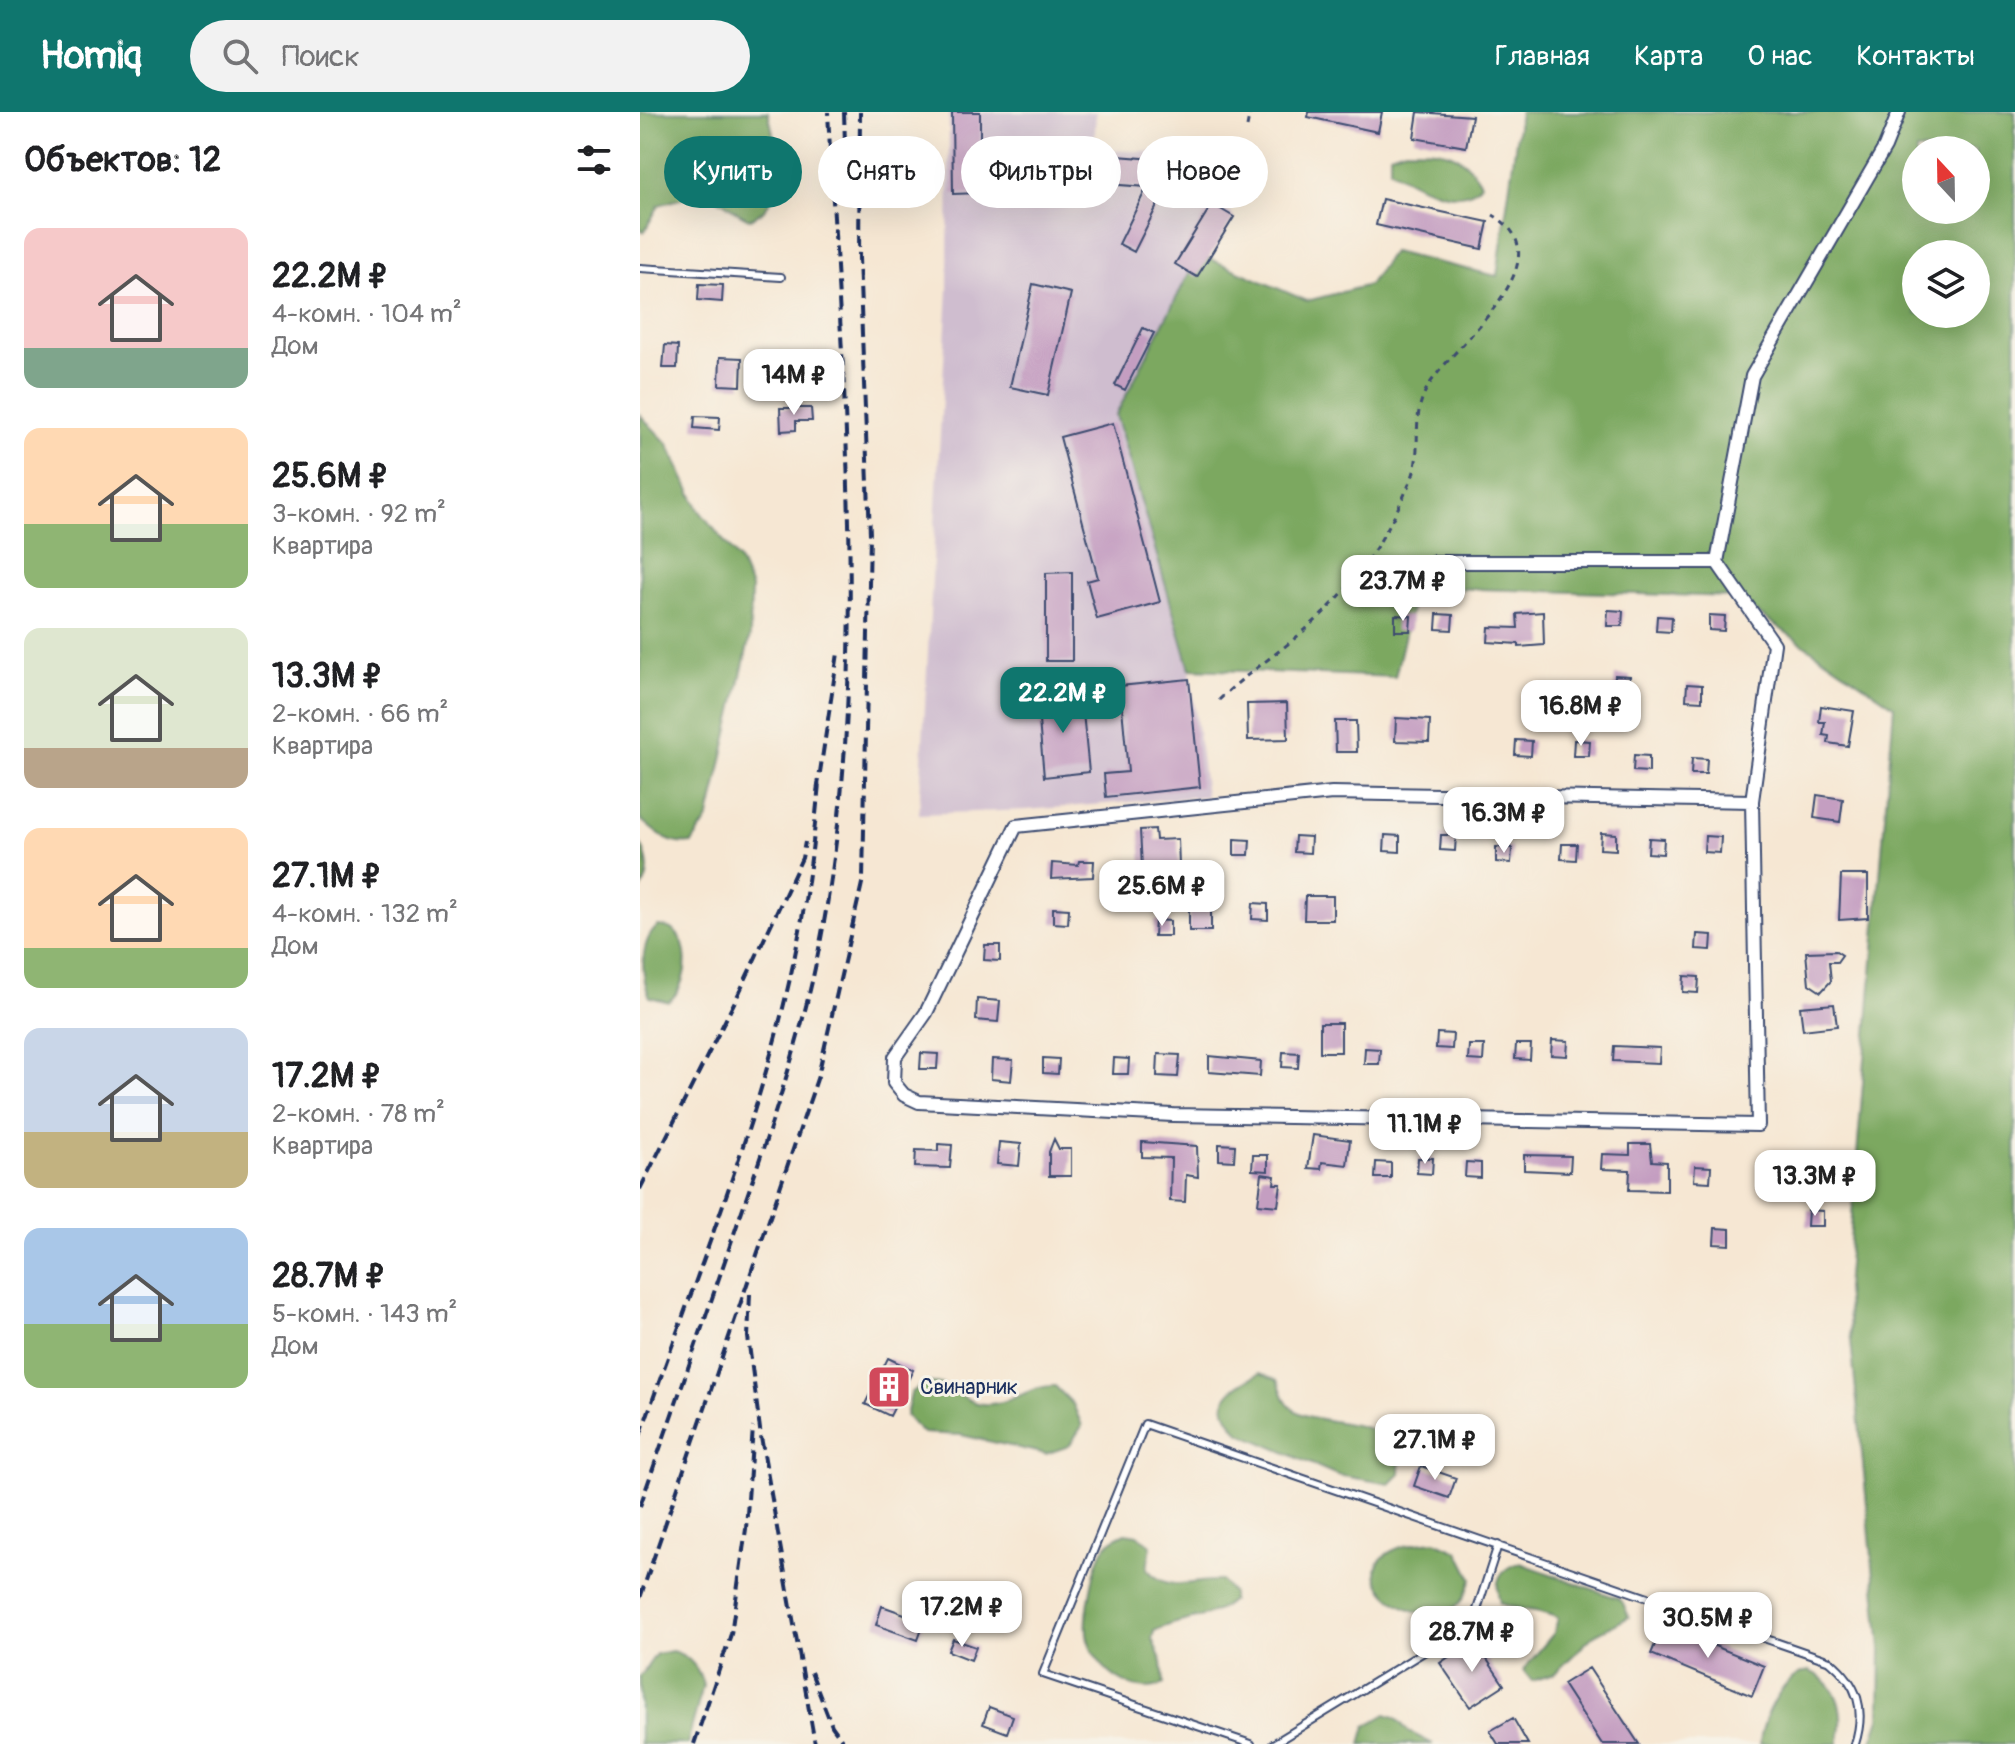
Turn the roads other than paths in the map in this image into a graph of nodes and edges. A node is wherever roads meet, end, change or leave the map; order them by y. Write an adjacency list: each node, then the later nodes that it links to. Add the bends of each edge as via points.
1 (1899, 112): 5 (street, via 1885,147 1752,376)
2 (640, 268): 3 (lane)
3 (781, 277)
4 (1433, 562): 5 (street)
5 (1717, 562): 6 (street, via 1774,644)
6 (1752, 801): 6 (street, via 1758,1125 1173,1115 919,1102 894,1083 895,1057 926,1013 1016,826 1332,793)
7 (1498, 1545): 8 (lane, via 1145,1424 1043,1674); 9 (lane, via 1473,1622); 10 (lane, via 1830,1661 1846,1673 1860,1704)
8 (1251, 1744)
9 (1273, 1744)
10 (1855, 1744)

